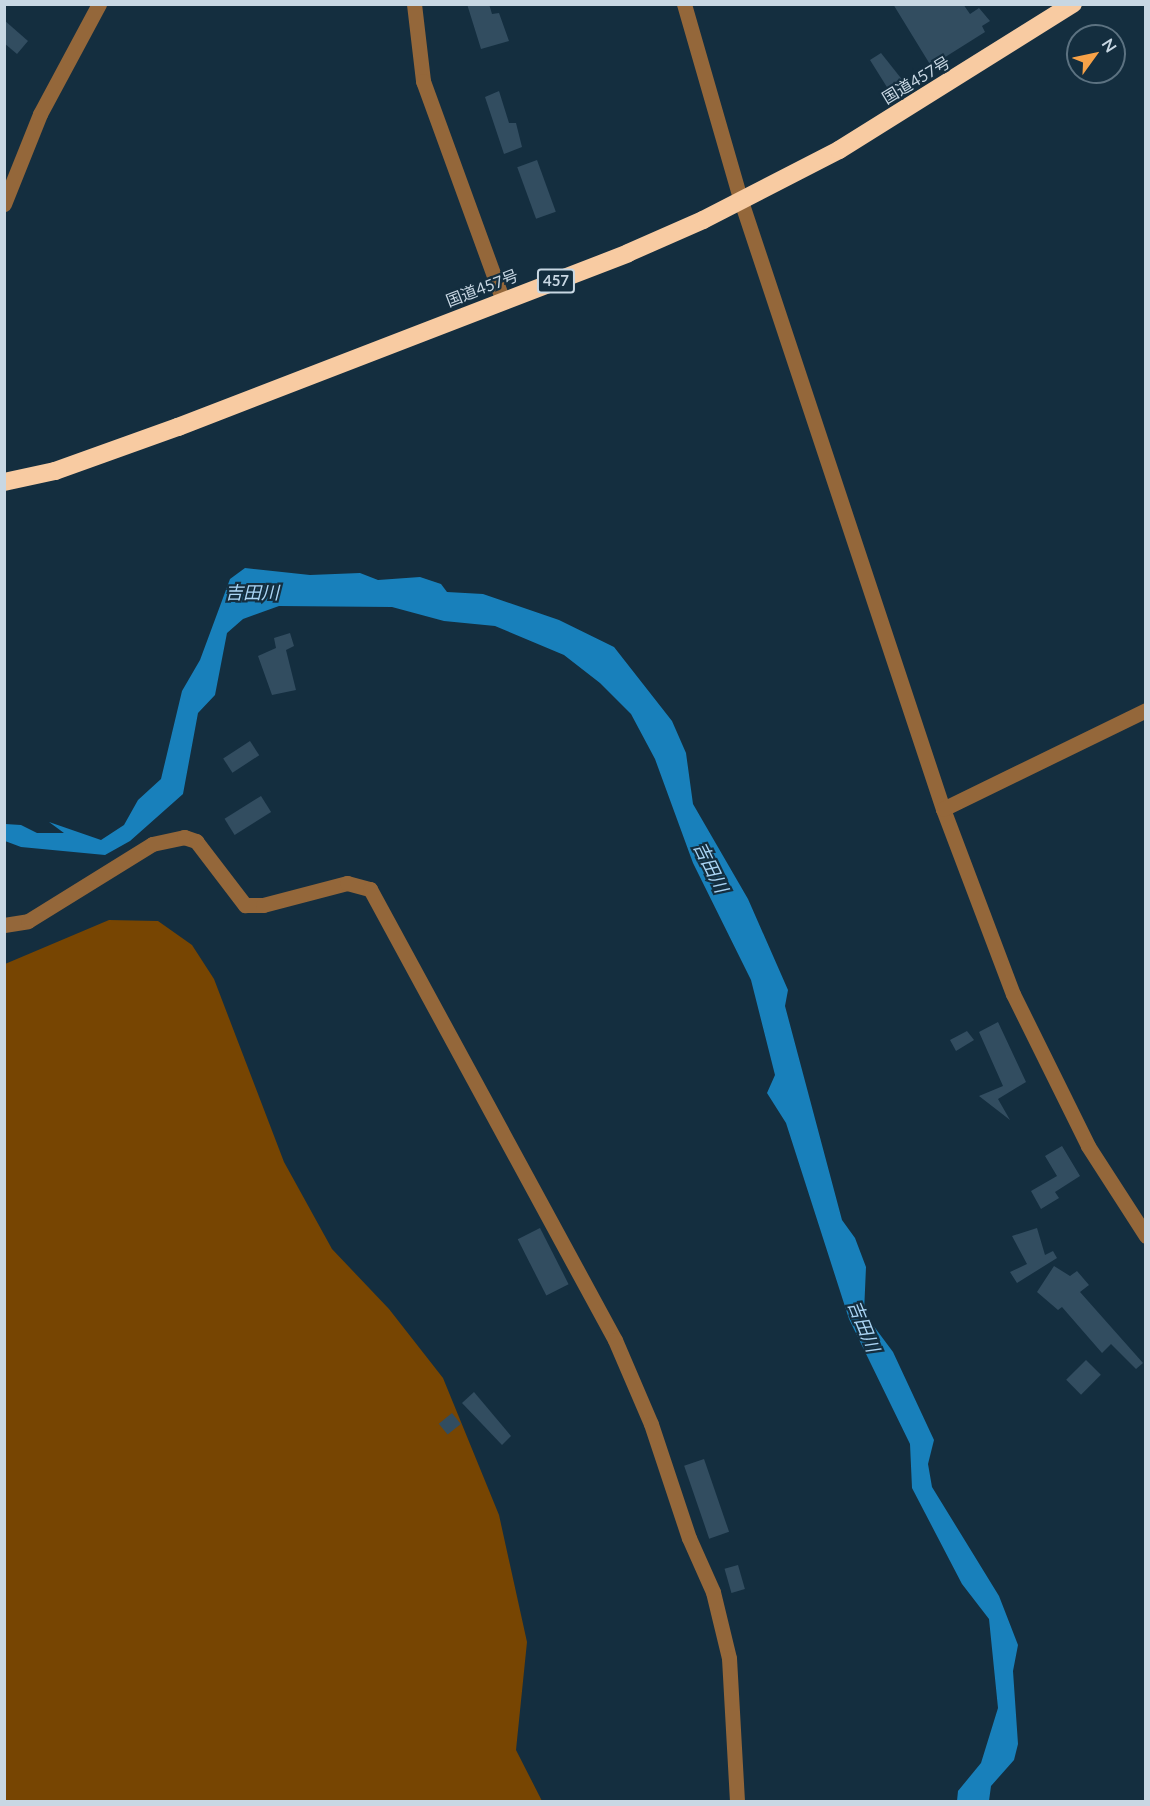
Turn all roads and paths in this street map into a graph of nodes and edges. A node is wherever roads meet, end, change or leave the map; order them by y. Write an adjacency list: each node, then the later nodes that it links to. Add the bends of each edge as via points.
1 (99, 4): 6 (street, via 40,114)
2 (414, 4): 7 (street, via 423,81)
3 (684, 4): 5 (street)
4 (1073, 4): 5 (highway, 国道457号 / 457, via 849,144)
5 (741, 201): 7 (highway, 国道457号 / 457, via 628,253); 10 (street)
6 (4, 204)
7 (503, 301): 8 (highway, 国道457号 / 457, via 94,458)
8 (4, 482)
9 (1146, 710): 10 (street)
10 (943, 809): 12 (street, via 1013,994 1088,1146)
11 (4, 925): 13 (street, via 28,921 152,844 184,837 196,841 244,905 263,905 347,883 369,889 615,1340 651,1424 689,1538 713,1592 729,1658)
12 (1146, 1236)
13 (737, 1802)

